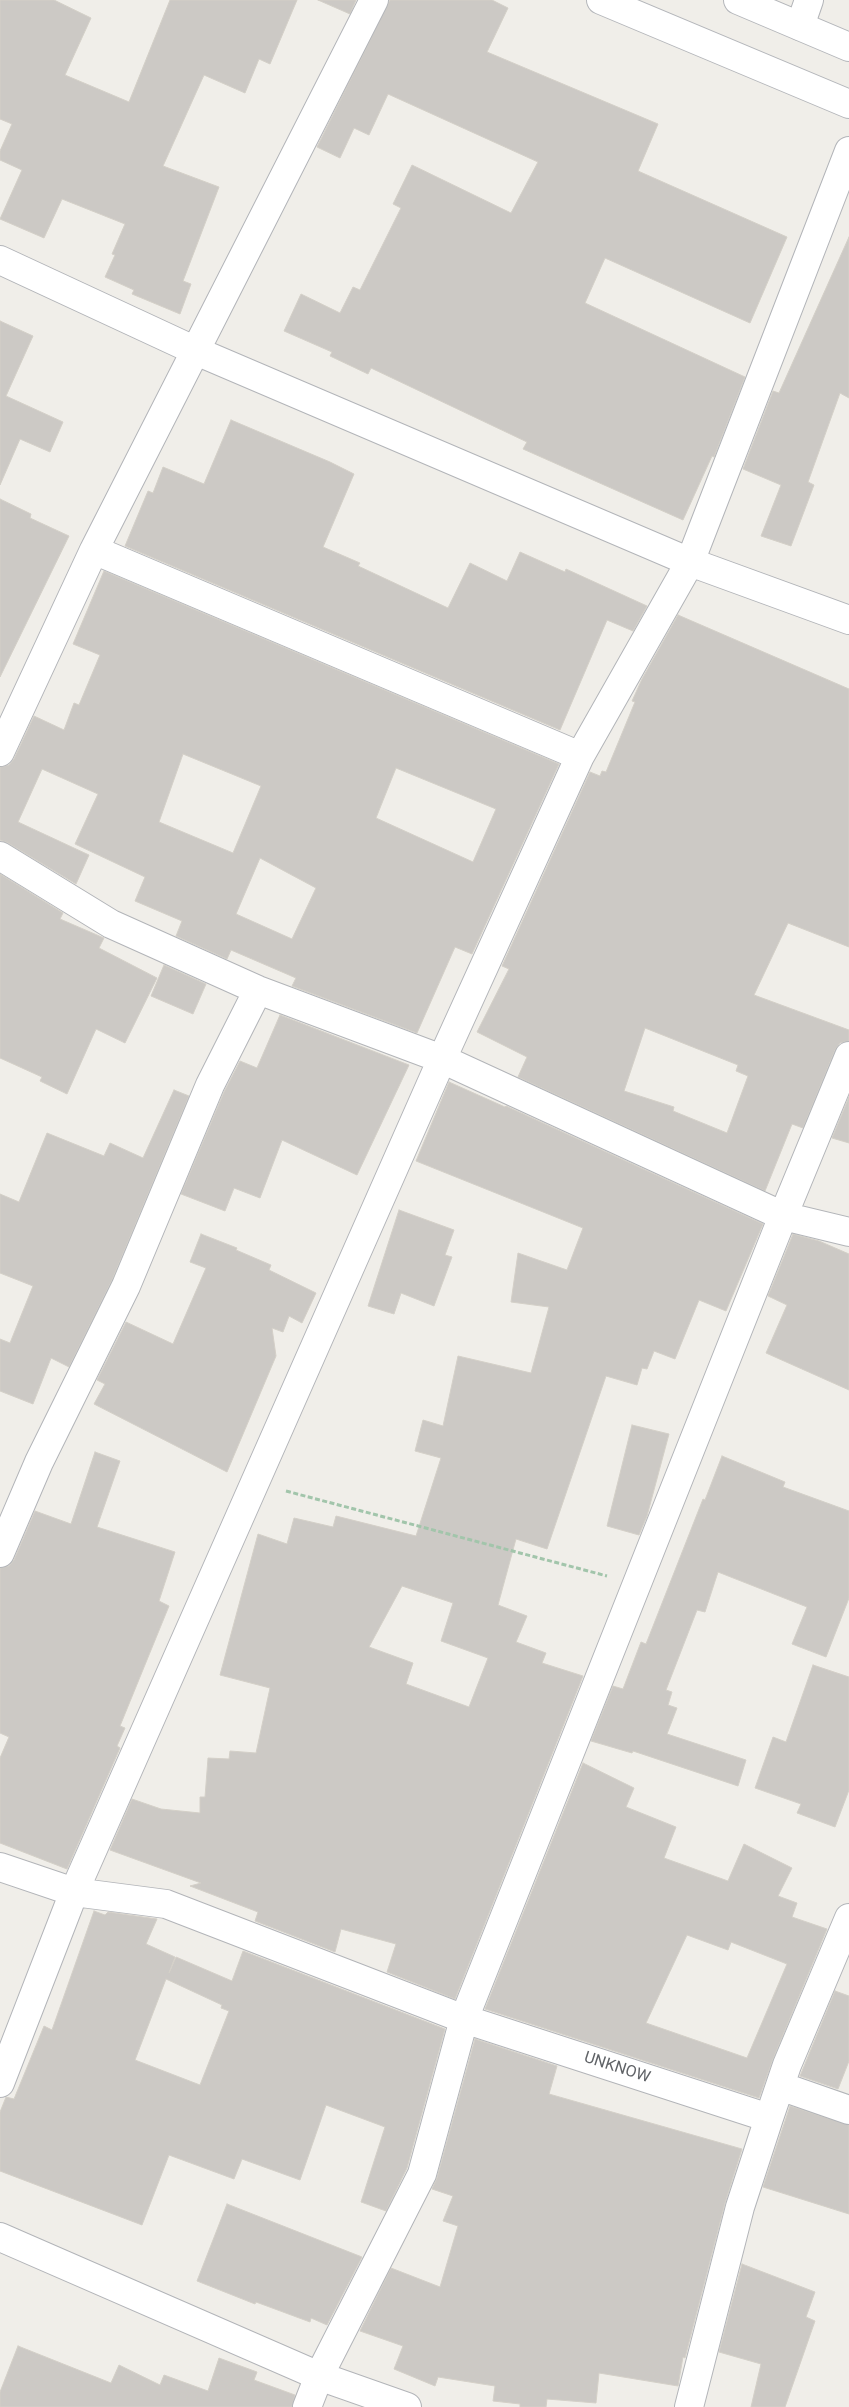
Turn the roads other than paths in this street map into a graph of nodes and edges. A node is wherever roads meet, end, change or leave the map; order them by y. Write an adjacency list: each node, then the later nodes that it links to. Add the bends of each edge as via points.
1 (374, 0): 10 (street)
2 (601, 0): 7 (street)
3 (738, 0): 5 (street)
4 (809, 0): 5 (street)
5 (800, 26): 6 (street)
6 (849, 46)
7 (849, 104)
8 (849, 151): 12 (street)
9 (0, 260): 10 (street)
10 (196, 351): 11 (street); 12 (street)
11 (94, 550): 14 (street); 15 (street)
12 (690, 562): 13 (street); 15 (street)
13 (849, 620)
14 (0, 752)
15 (580, 756): 19 (street)
16 (0, 856): 17 (street, via 111,924)
17 (258, 990): 19 (street); 22 (street, via 210,1085 126,1286 39,1462)
18 (849, 1056): 20 (street)
19 (442, 1058): 20 (street); 24 (street)
20 (783, 1216): 21 (street); 26 (street)
21 (849, 1232)
22 (0, 1553)
23 (0, 1867): 24 (street, UNKNOW)
24 (74, 1892): 26 (street, UNKNOW, via 166,1904); 27 (street)
25 (849, 1918): 28 (street)
26 (464, 2019): 30 (street, UNKNOW); 32 (street, via 422,2174)
27 (0, 2083)
28 (780, 2086): 29 (street); 30 (street)
29 (849, 2110)
30 (769, 2118): 35 (street, via 740,2207)
31 (0, 2237): 32 (street)
32 (319, 2376): 33 (street); 34 (street)
33 (307, 2407)
34 (407, 2407)
35 (689, 2407)

